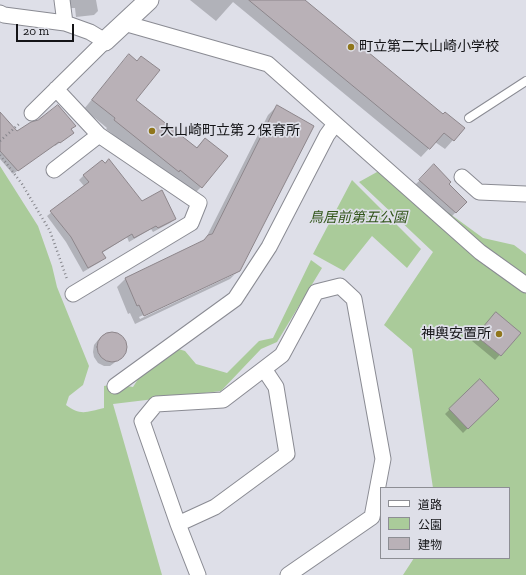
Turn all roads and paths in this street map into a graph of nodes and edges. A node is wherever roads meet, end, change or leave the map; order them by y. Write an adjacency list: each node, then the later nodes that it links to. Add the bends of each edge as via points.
1 (62, 0): 4 (street)
2 (148, 0): 5 (street)
3 (0, 13): 4 (street)
4 (65, 23): 6 (street, via 90,32)
5 (124, 23): 6 (street); 11 (street, via 268,64)
6 (105, 41): 8 (street)
7 (526, 81): 10 (lane)
8 (56, 89): 9 (street); 12 (street)
9 (32, 113): 13 (path)
10 (469, 118)
11 (335, 124): 18 (street, via 480,252); 21 (street, via 269,247 235,300)
12 (99, 135): 15 (street); 19 (street, via 200,203 191,223)
13 (0, 141)
14 (0, 155): 19 (path, via 22,184 50,231)
15 (54, 170)
16 (462, 177): 17 (street, via 479,192)
17 (526, 194)
18 (526, 285)
19 (73, 294)
20 (264, 369): 22 (street, via 276,387 287,454 215,506); 22 (street, via 223,400 156,404 142,422); 24 (street, via 282,355 316,292 340,286 354,299 382,459 372,517)
21 (115, 386)
22 (178, 524): 23 (street)
23 (198, 575)
24 (288, 575)

